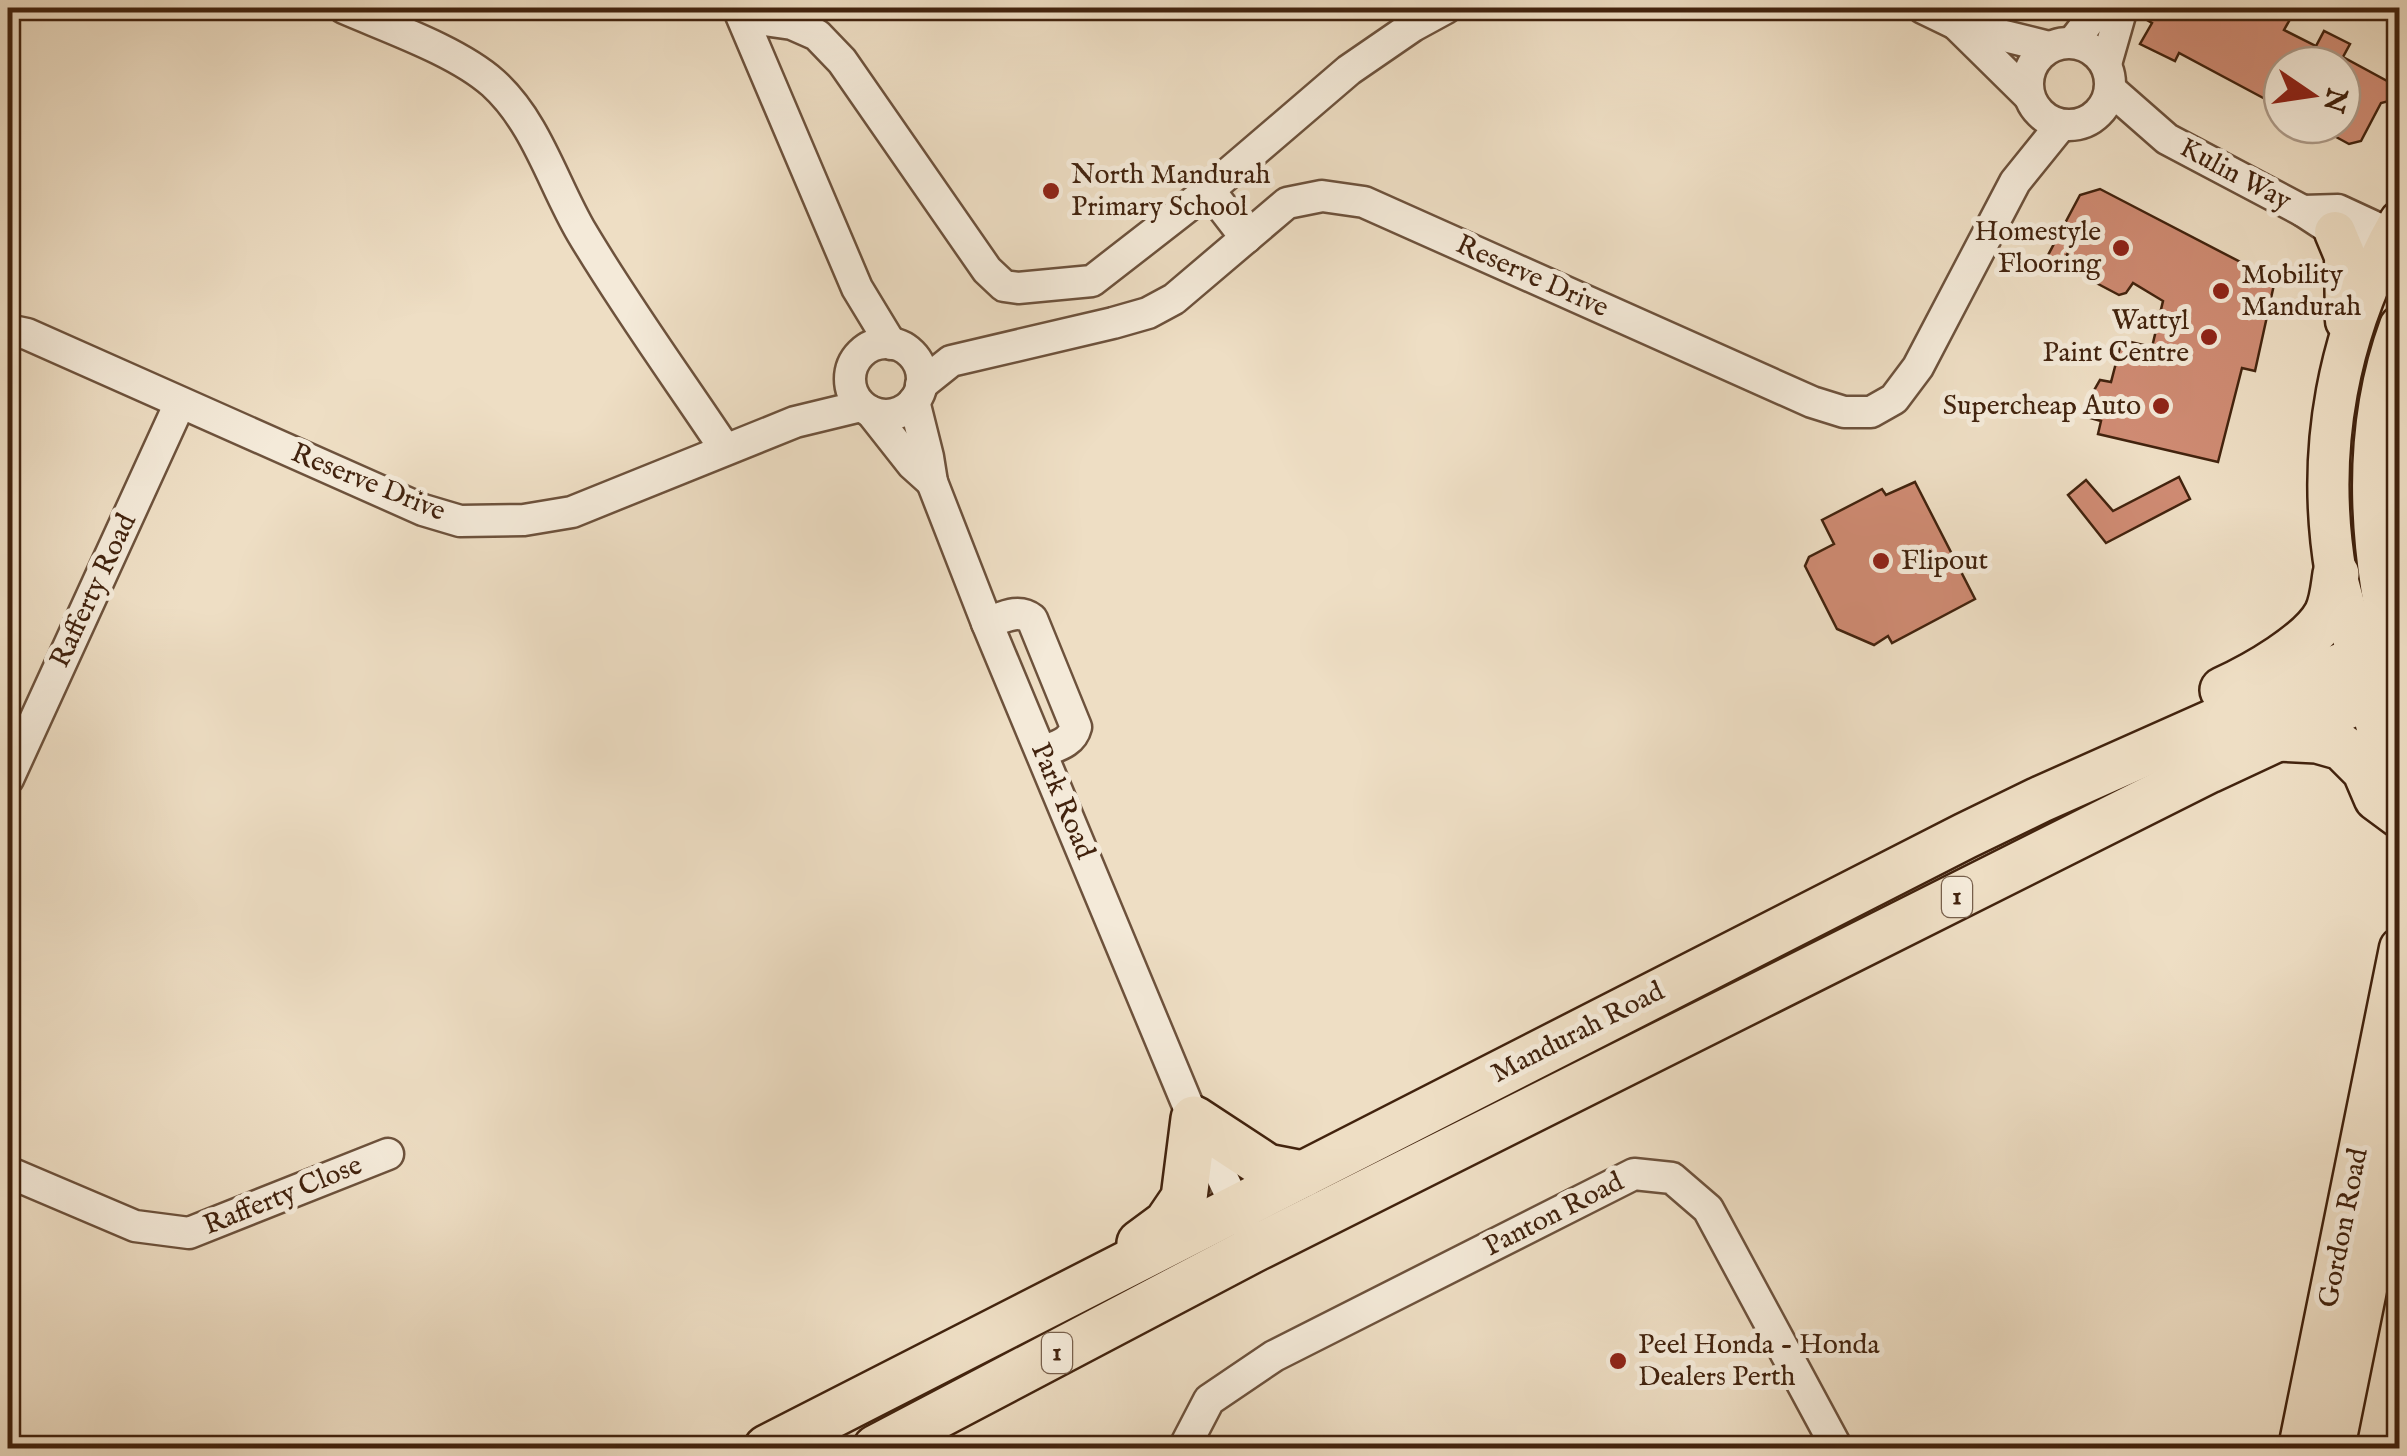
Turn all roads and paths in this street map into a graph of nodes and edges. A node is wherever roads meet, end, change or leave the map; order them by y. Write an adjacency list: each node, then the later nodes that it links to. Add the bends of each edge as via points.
1 (344, 8): 29 (street, via 441,51 496,86 529,129 610,281)
2 (1446, 8): 14 (street, via 1349,70)
3 (1922, 8): 7 (street)
4 (2099, 8): 8 (street)
5 (2122, 8): 9 (street)
6 (740, 12): 14 (street, via 817,35 842,60 1004,286 1092,281); 18 (street)
7 (1956, 24): 8 (street); 10 (street)
8 (2061, 45): 9 (street, via 2098,53); 10 (street, via 2031,67)
9 (2108, 77): 11 (street, via 2100,112); 12 (street, Kulin Way)
10 (2032, 101): 11 (street, via 2051,122); 13 (street, Reserve Drive)
11 (2076, 122): 12 (street, Kulin Way); 13 (street, Reserve Drive)
12 (2167, 139): 15 (street, Kulin Way)
13 (2016, 182): 16 (street, Reserve Drive, via 1918,367 1894,399 1871,412 1812,402 1364,202 1322,196 1287,203)
14 (1208, 190): 16 (street)
15 (2319, 222): 17 (street, Kulin Way); 21 (main road, via 2345,256)
16 (1246, 238): 23 (street, Reserve Drive, via 1174,300 1148,312)
17 (2394, 248): 21 (main road, via 2368,284)
18 (857, 288): 22 (street); 24 (street)
19 (2400, 326): 33 (main road, via 2378,407 2371,496)
20 (8, 330): 26 (street, Reserve Drive)
21 (2348, 340): 31 (main road, via 2328,468)
22 (899, 347): 23 (street, Reserve Drive); 24 (street, via 869,348); 25 (street, via 919,365)
23 (950, 361): 25 (street, Reserve Drive)
24 (851, 371): 27 (street, via 854,398); 28 (street, Reserve Drive)
25 (918, 393): 27 (street, via 894,414); 30 (street, Park Road)
26 (180, 403): 29 (street, Reserve Drive, via 460,521 572,512); 36 (street, Rafferty Road)
27 (866, 409): 28 (street, Reserve Drive); 30 (street, Park Road)
28 (794, 422): 29 (street, Reserve Drive)
29 (725, 449)
30 (932, 482): 32 (street, Park Road)
31 (2336, 574): 33 (main road); 37 (highway, via 2326,616 2288,652 2254,676 2090,753)
32 (987, 623): 35 (street, Park Road); 35 (street, via 1018,613 1032,619 1076,727 1068,741)
33 (2386, 668): 34 (highway, Mandurah Road / 1); 37 (highway, Mandurah Road / 1); 38 (main road)
34 (2276, 738): 38 (highway, via 2342,747 2365,770 2377,798); 46 (highway, Mandurah Road / 1)
35 (1042, 752): 41 (street, Park Road)
36 (8, 779)
37 (2039, 800): 44 (highway, Mandurah Road / 1)
38 (2400, 815)
39 (2400, 948): 40 (main road, Gordon Road)
40 (2389, 1116): 47 (main road, Gordon Road)
41 (1194, 1119): 44 (highway, via 1267,1167); 45 (street, Park Road); 48 (highway, via 1184,1198 1167,1223)
42 (388, 1154): 43 (street, Rafferty Close, via 189,1233 134,1226)
43 (8, 1172)
44 (1303, 1174): 45 (highway, Mandurah Road / 1)
45 (1227, 1214): 46 (street, Park Road); 48 (highway, Mandurah Road / 1)
46 (1247, 1253): 50 (highway, Mandurah Road / 1)
47 (2355, 1259): 53 (main road, Gordon Road); 54 (main road, Gordon Road)
48 (1084, 1286): 49 (highway, Mandurah Road / 1)
49 (767, 1448)
50 (876, 1448)
51 (1184, 1448): 52 (street, Panton Road, via 1209,1400 1274,1356 1634,1174 1672,1178 1708,1210)
52 (1836, 1448)
53 (2300, 1448)
54 (2334, 1448)

